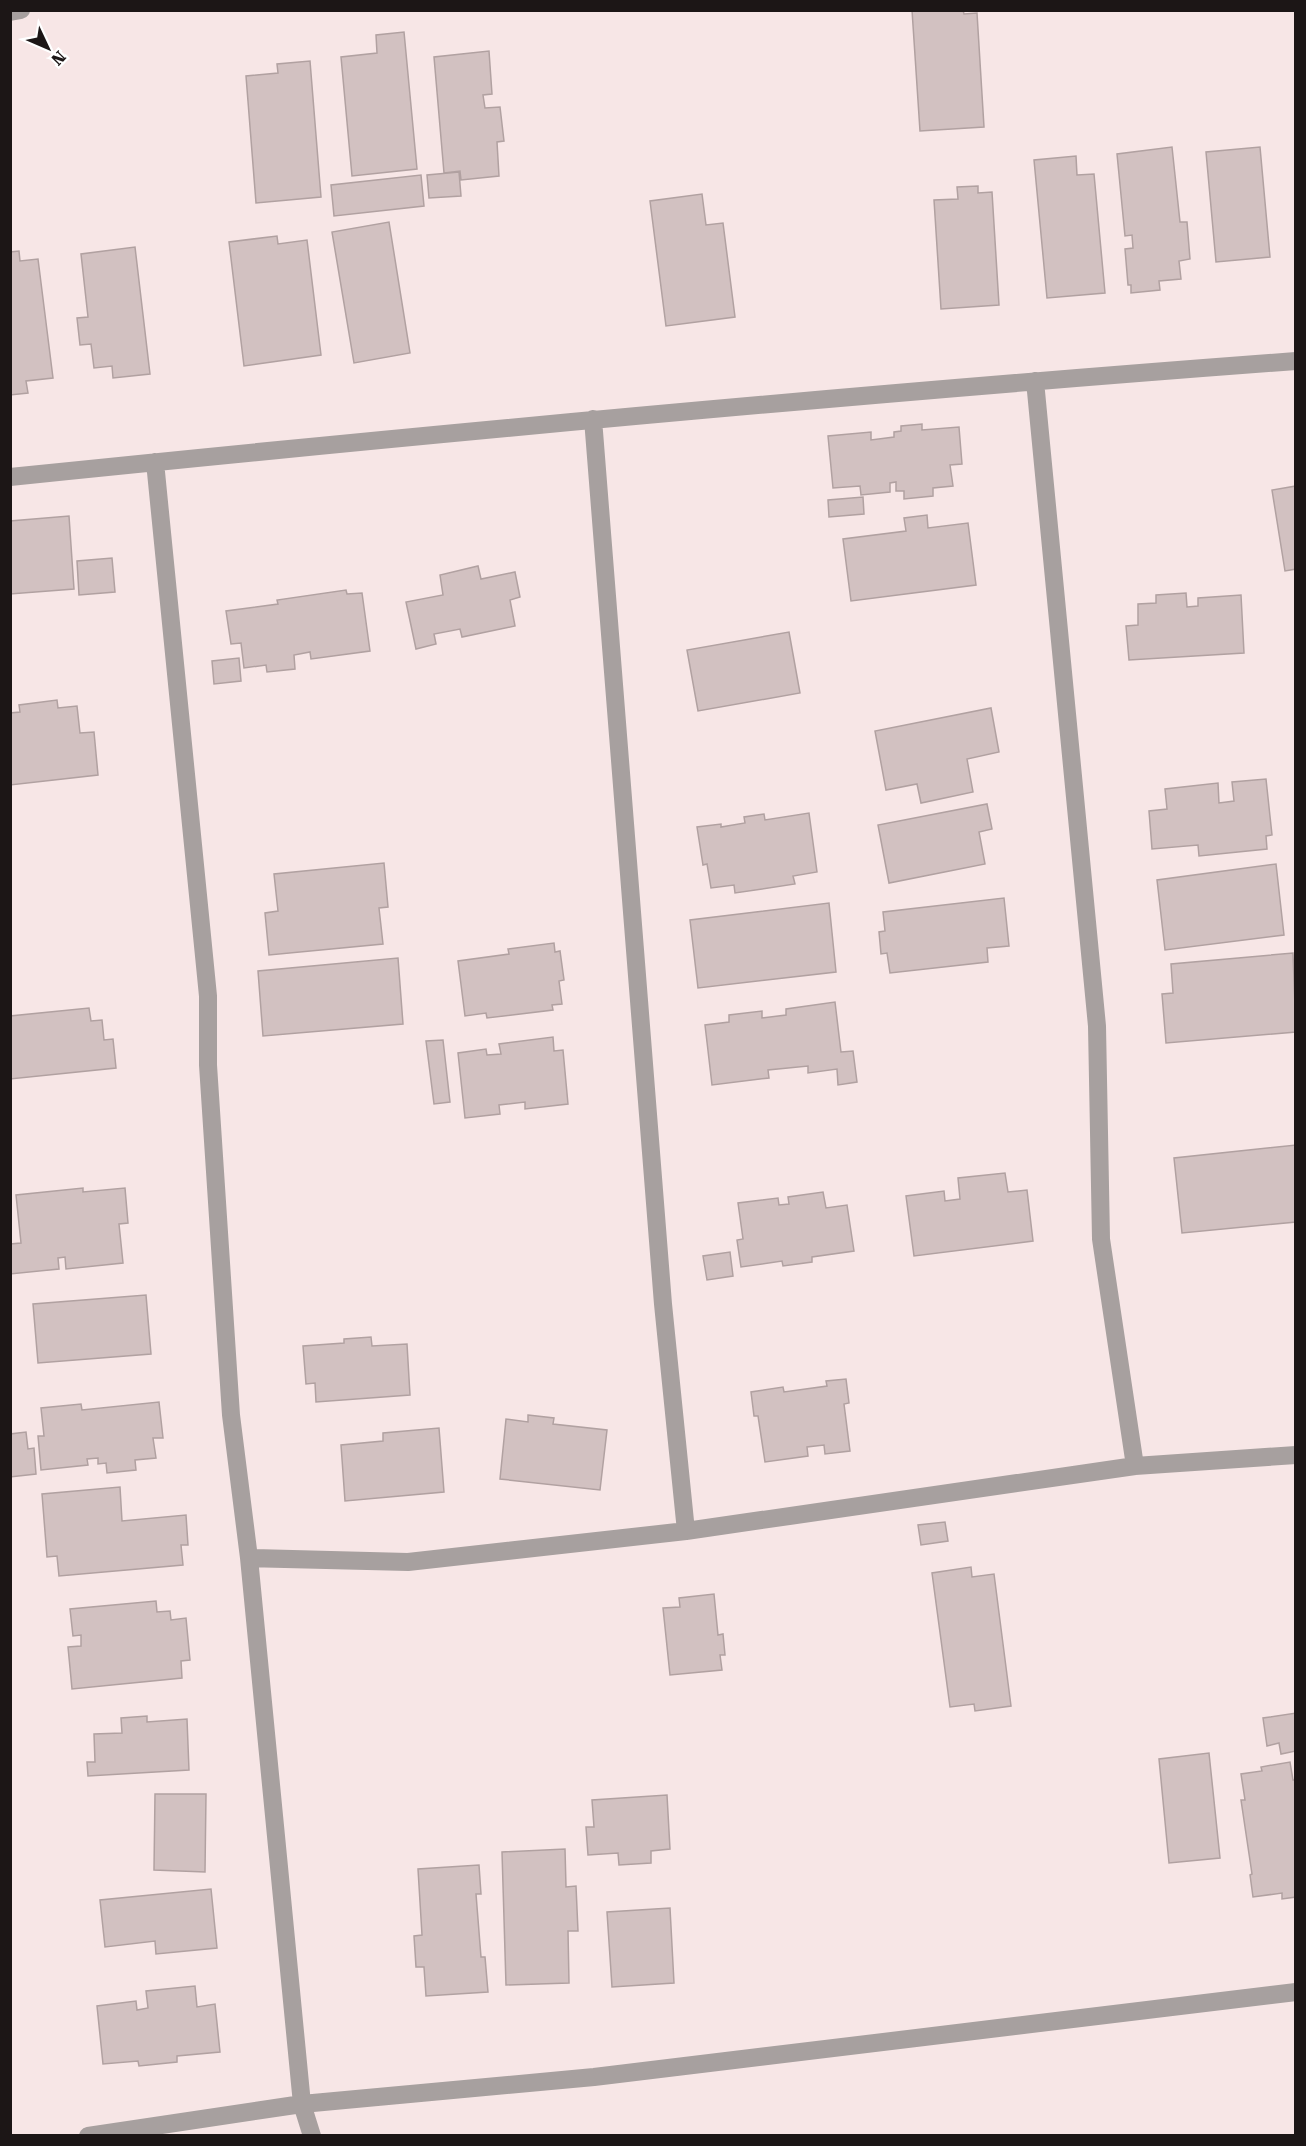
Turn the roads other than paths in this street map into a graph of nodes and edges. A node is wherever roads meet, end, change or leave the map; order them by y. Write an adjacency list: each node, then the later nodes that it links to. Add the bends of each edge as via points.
1 (21, 10): 2 (street)
2 (10, 12)
3 (1296, 361): 4 (street)
4 (1035, 381): 5 (street); 9 (street, via 1097,1026 1101,1239)
5 (593, 419): 6 (street); 10 (street, via 663,1304)
6 (155, 462): 7 (street); 11 (street, via 208,996 208,1065 231,1414)
7 (10, 477)
8 (1296, 1455): 9 (street)
9 (1135, 1466): 10 (street)
10 (686, 1531): 11 (street, via 408,1562)
11 (249, 1558): 13 (street)
12 (1296, 1992): 13 (street, via 594,2077)
13 (302, 2104): 14 (street); 15 (street)
14 (88, 2136)
15 (312, 2136)

